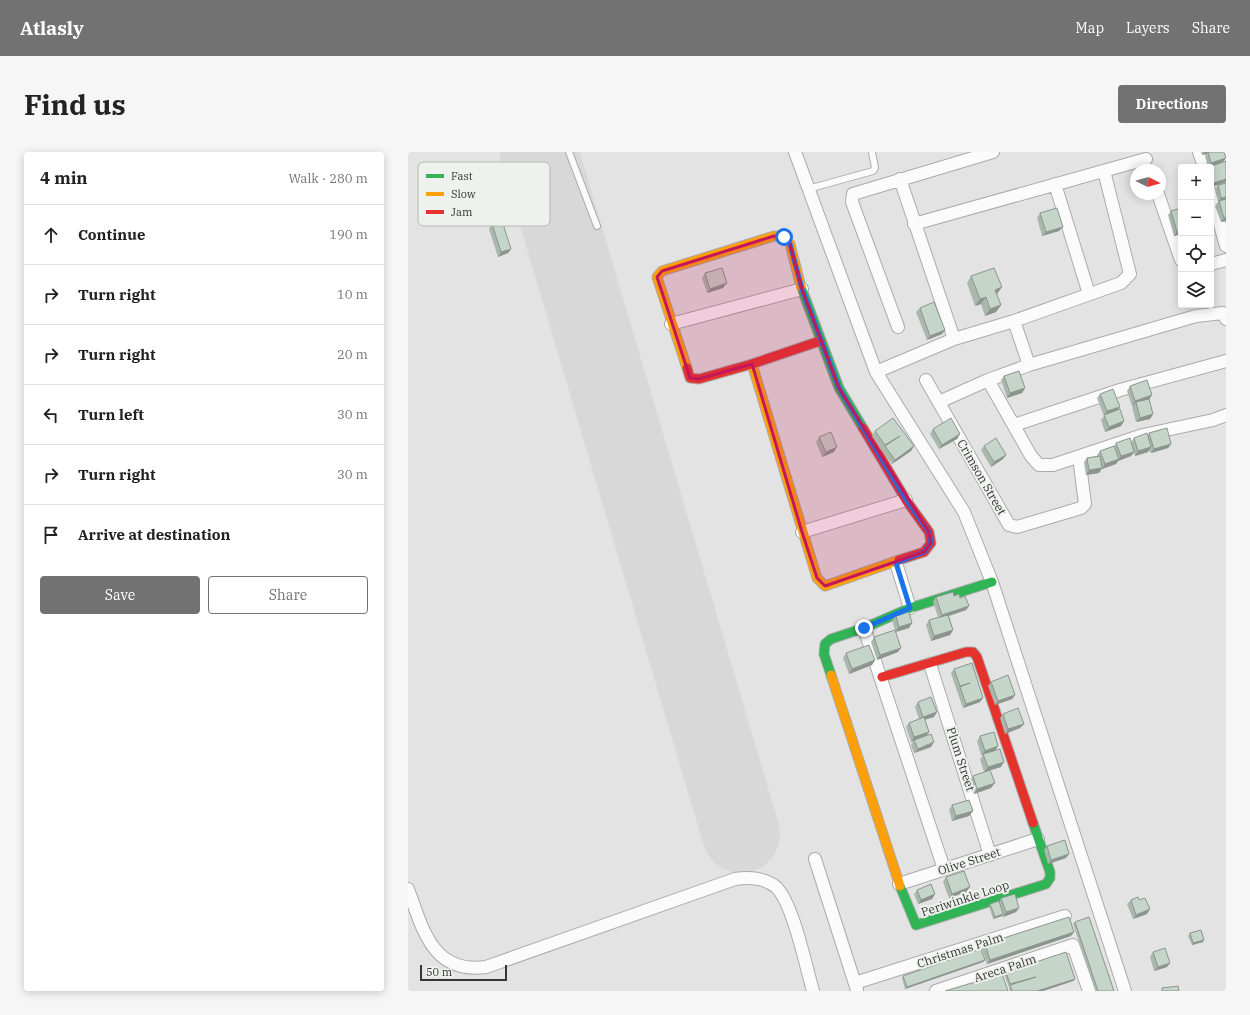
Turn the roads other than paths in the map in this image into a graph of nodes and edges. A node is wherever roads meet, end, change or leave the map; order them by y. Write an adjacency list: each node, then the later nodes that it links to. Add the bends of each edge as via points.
1 (570, 152): 15 (lane)
2 (795, 152): 11 (street)
3 (872, 152): 11 (lane, via 875,168 873,171)
4 (993, 152): 9 (street)
5 (1199, 152): 7 (street)
6 (1146, 160): 8 (street)
7 (1203, 164)
8 (1104, 171): 10 (street); 21 (street, via 1130,274 1121,283)
9 (900, 179): 14 (street); 26 (street, via 854,194 852,202)
10 (1055, 184): 14 (street); 21 (street)
11 (808, 189): 32 (street)
12 (1160, 200): 17 (street)
13 (1213, 200): 16 (street)
14 (914, 224): 27 (street)
15 (597, 226)
16 (1226, 246)
17 (1178, 251)
18 (1226, 260): 19 (street)
19 (1214, 263)
20 (802, 289): 25 (street); 25 (street, via 790,244 784,237 774,236 662,271 657,277 658,286); 28 (street)
21 (1089, 294): 24 (street)
22 (1194, 310): 23 (street, via 1223,313); 31 (street)
23 (1226, 319)
24 (1014, 321): 27 (street); 31 (street)
25 (671, 324): 30 (street, via 690,378 699,379)
26 (898, 327)
27 (954, 339): 32 (street)
28 (820, 341): 30 (street); 39 (street, via 839,388)
29 (1226, 361): 37 (street, via 1120,390)
30 (752, 364): 40 (street)
31 (1029, 365): 34 (street)
32 (876, 372): 42 (street, via 964,512)
33 (926, 380): 35 (street, Crimson Street)
34 (988, 380): 35 (street); 37 (street)
35 (939, 402): 38 (street, Crimson Street, via 1009,525 1017,527 1081,508 1085,504)
36 (1226, 415): 38 (street, via 1143,435)
37 (1014, 425): 38 (street, via 1039,466 1053,465)
38 (1079, 457)
39 (906, 500): 40 (street); 41 (street, via 929,532 931,543 924,552)
40 (802, 532): 41 (street, via 817,578 825,586)
41 (896, 563): 43 (street)
42 (992, 582): 43 (street); 58 (street)
43 (910, 608): 44 (street)
44 (864, 628): 46 (street); 51 (street, Periwinkle Loop, via 831,639 825,644 824,654)
45 (930, 664): 46 (street); 47 (street, Periwinkle Loop, via 966,652 973,652 977,657); 48 (street, Plum Street)
46 (882, 677): 50 (street)
47 (1038, 839): 48 (street, Olive Street); 51 (street, Periwinkle Loop, via 1050,872 1046,884 920,925 916,925)
48 (990, 855): 50 (street, Olive Street)
49 (816, 859): 54 (street)
50 (944, 869): 51 (street, Olive Street)
51 (899, 884)
52 (408, 889): 56 (street, via 422,927 436,953 451,963 477,968 735,879 762,879 776,887 786,901)
53 (1065, 916): 54 (street, Christmas Palm)
54 (856, 987)
55 (1085, 990): 57 (street, Areca Palm, via 1073,945)
56 (813, 991)
57 (936, 991)
58 (1125, 991)

